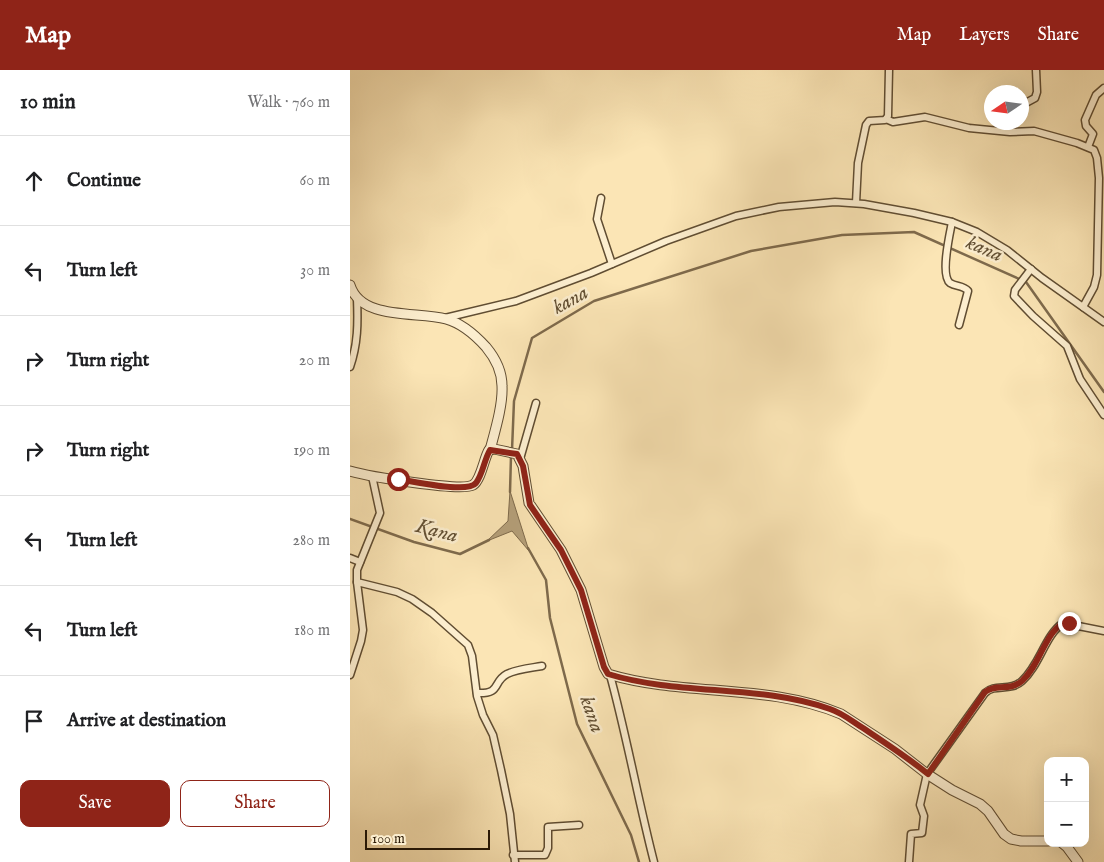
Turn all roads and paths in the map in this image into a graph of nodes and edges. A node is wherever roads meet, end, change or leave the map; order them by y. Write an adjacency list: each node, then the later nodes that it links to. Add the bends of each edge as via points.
1 (889, 70): 5 (street)
2 (1036, 70): 4 (street, via 1036,98)
3 (1104, 88): 7 (street, via 1096,93 1085,120 1093,134)
4 (1029, 102)
5 (886, 119): 6 (street, via 892,122 930,118 969,128); 9 (street, via 869,121 866,125 858,163)
6 (1008, 132): 7 (street, via 1037,131)
7 (1088, 147): 11 (street, via 1095,152 1099,174)
8 (600, 198): 12 (street, via 598,219)
9 (856, 203): 10 (street, via 914,213); 12 (street, via 822,202 753,212 666,241)
10 (951, 226): 13 (street, via 986,237 1007,250); 19 (street, via 946,252 948,281 968,291)
11 (1101, 254): 16 (street, via 1097,278)
12 (612, 264): 17 (street, via 516,301)
13 (1029, 271): 16 (street); 22 (street, via 1015,290 1015,298 1067,346 1080,379)
14 (350, 285): 15 (street)
15 (357, 298): 17 (street, via 383,311); 20 (street, via 358,333)
16 (1083, 307): 18 (street)
17 (445, 318): 23 (street, via 477,338 499,367 502,392)
18 (1104, 322)
19 (958, 325)
20 (350, 367)
21 (536, 403): 24 (street)
22 (1104, 415)
23 (493, 450): 24 (street); 26 (street, via 477,482 469,486)
24 (517, 456): 33 (street, via 524,472 529,503 577,580 604,667)
25 (350, 471): 26 (street)
26 (372, 476): 28 (street, via 380,507)
27 (350, 558): 28 (street)
28 (360, 562): 29 (street)
29 (357, 582): 32 (street, via 363,630); 34 (street, via 412,599 466,643 472,656)
30 (1104, 631): 35 (street, via 1065,622 1059,625 1035,666 1020,683 985,692)
31 (542, 666): 34 (street, via 510,673 494,690)
32 (350, 675)
33 (610, 675): 35 (street, via 676,688 778,696 826,708 880,739); 40 (street)
34 (476, 693): 39 (street, via 493,735 502,770)
35 (928, 774): 37 (street, via 988,811 1011,839); 41 (street, via 920,805 924,816 923,832 911,834)
36 (579, 825): 39 (street, via 548,827 545,855)
37 (1044, 841)
38 (1067, 847): 42 (street)
39 (514, 859)
40 (654, 862)
41 (908, 862)
42 (1078, 862)

